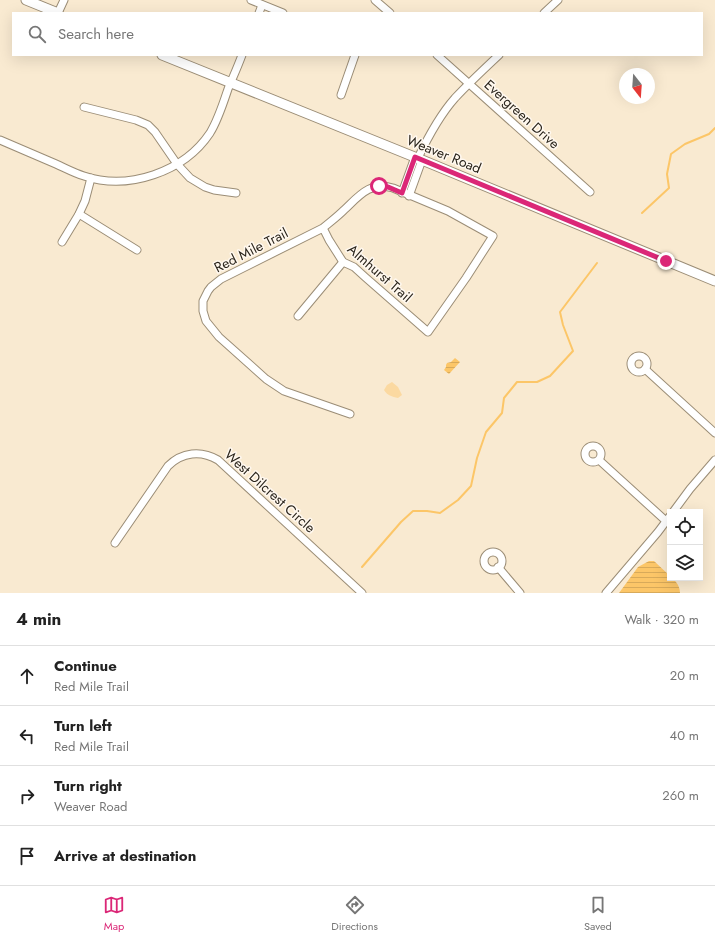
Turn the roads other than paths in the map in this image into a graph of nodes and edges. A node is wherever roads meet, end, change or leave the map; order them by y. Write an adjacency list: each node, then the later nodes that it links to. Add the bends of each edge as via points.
1 (26, 0): 8 (main road)
2 (64, 0): 9 (street)
3 (251, 0): 6 (street)
4 (375, 0): 7 (street)
5 (558, 0): 12 (street)
6 (262, 5): 10 (street); 11 (street)
7 (381, 10)
8 (56, 12)
9 (58, 12)
10 (259, 12)
11 (280, 12)
12 (545, 12)
13 (164, 56): 18 (main road, Weaver Road)
14 (242, 56): 18 (street)
15 (355, 56): 20 (street)
16 (438, 56): 19 (street, Evergreen Drive)
17 (498, 56): 19 (street)
18 (231, 83): 23 (main road, Weaver Road); 24 (street, via 209,134 194,152)
19 (469, 83): 23 (street, via 441,116); 26 (street, Evergreen Drive)
20 (341, 95)
21 (84, 107): 24 (street, via 148,125)
22 (0, 140): 25 (street)
23 (419, 158): 28 (street); 29 (street); 35 (main road, Weaver Road)
24 (177, 164): 25 (street, via 152,176 131,180); 27 (street, via 190,178 205,187)
25 (91, 178): 30 (street)
26 (590, 192)
27 (236, 193)
28 (402, 193): 29 (street, Red Mile Trail); 31 (street, Red Mile Trail, via 379,186 367,190)
29 (409, 196): 37 (street, Red Mile Trail, via 448,211 493,236)
30 (79, 214): 32 (street); 33 (street)
31 (323, 228): 34 (street, Almhurst Trail); 39 (street, Red Mile Trail, via 221,279 208,291 203,301 203,311 208,325 219,337 266,379 284,391)
32 (62, 242)
33 (137, 250)
34 (343, 262): 36 (street); 37 (street, Almhurst Trail, via 365,276)
35 (715, 281)
36 (298, 316)
37 (428, 332)
38 (645, 369): 40 (street)
39 (350, 414)
40 (715, 434)
41 (599, 460): 44 (street)
42 (715, 460): 43 (street)
43 (675, 509)
44 (667, 517)
45 (667, 519): 50 (street)
46 (115, 543): 48 (street, West Dilcrest Circle, via 172,462 192,454 206,455 218,460)
47 (498, 568): 49 (street)
48 (362, 593)
49 (520, 593)
50 (606, 593)

